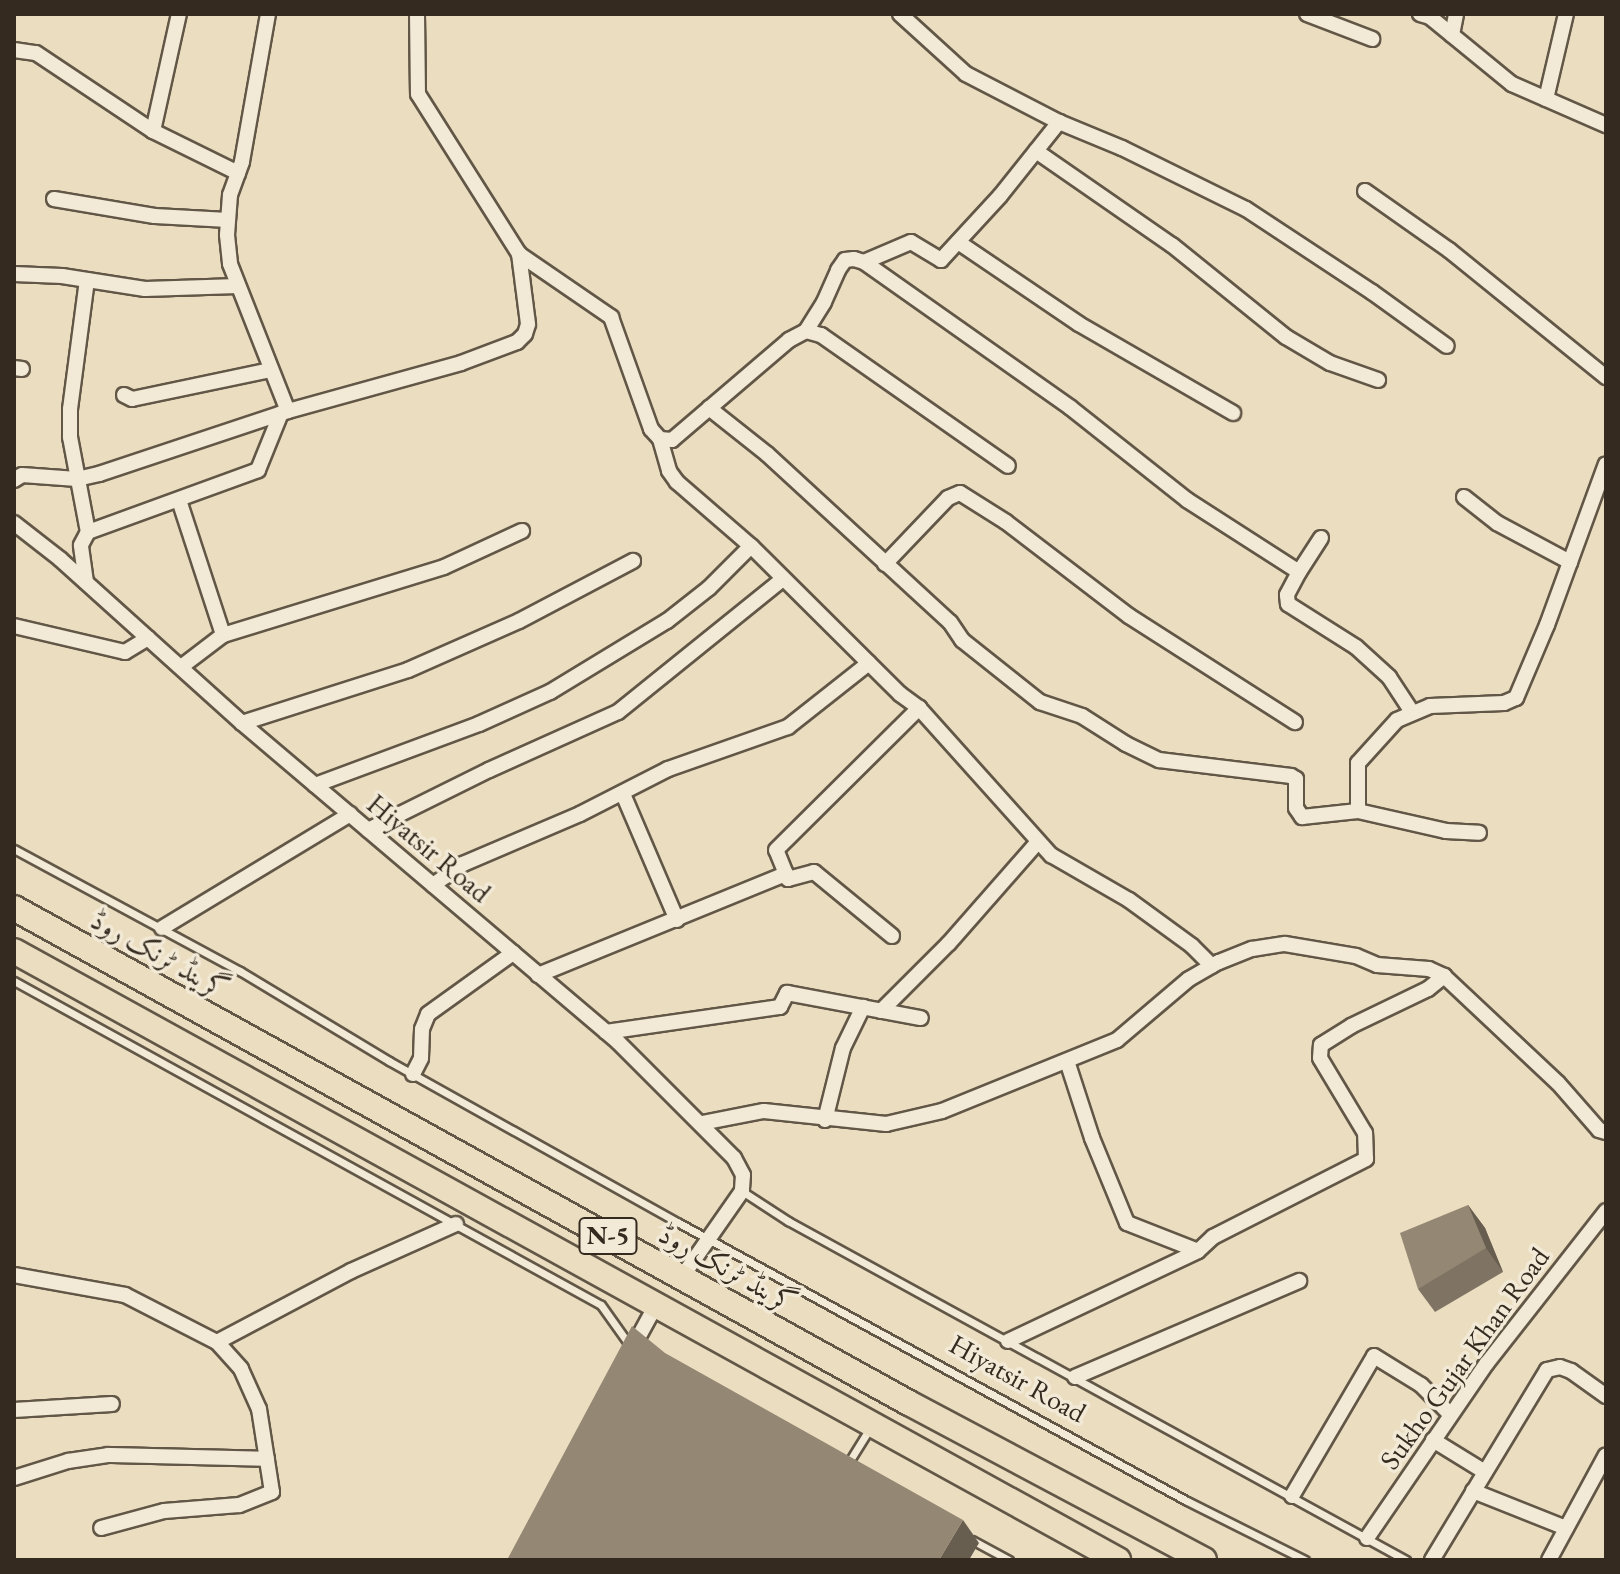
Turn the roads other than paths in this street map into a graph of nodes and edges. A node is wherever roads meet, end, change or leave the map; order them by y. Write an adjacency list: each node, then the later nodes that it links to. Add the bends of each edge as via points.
1 (179, 14): 15 (street)
2 (268, 14): 17 (street)
3 (417, 14): 22 (street, via 418,94)
4 (900, 14): 13 (street, via 966,74)
5 (1307, 14): 10 (street)
6 (1420, 14): 9 (street)
7 (1456, 14): 9 (street)
8 (1566, 14): 12 (street)
9 (1452, 35): 12 (street, via 1494,72)
10 (1372, 39)
11 (14, 50): 15 (street, via 36,53)
12 (1546, 99): 14 (street)
13 (1059, 122): 16 (street); 28 (street, via 1246,209)
14 (1606, 125)
15 (153, 131): 17 (street)
16 (1036, 151): 21 (street); 31 (street, via 1172,245 1286,337 1330,363)
17 (238, 173): 20 (street)
18 (1365, 191): 30 (street, via 1449,250)
19 (54, 199): 20 (street, via 155,216)
20 (228, 220): 26 (street, via 229,255)
21 (958, 242): 23 (street, via 941,260 911,242); 35 (street, via 1079,324)
22 (519, 254): 34 (street, via 528,324 517,342); 36 (street, via 611,317 651,429)
23 (864, 262): 27 (street, via 845,260); 51 (street, via 1071,408 1187,500)
24 (14, 274): 25 (street)
25 (87, 280): 26 (street, via 145,289); 39 (street, via 70,409)
26 (238, 286): 29 (street)
27 (806, 331): 33 (street); 38 (street, via 821,335)
28 (1447, 346)
29 (271, 370): 32 (street, via 132,399); 34 (street)
30 (1606, 377)
31 (1378, 380)
32 (124, 395)
33 (709, 408): 36 (street, via 672,440); 50 (street, via 767,454)
34 (284, 412): 39 (street); 42 (street, via 258,470)
35 (1233, 413)
36 (660, 439): 47 (street, via 677,482)
37 (1606, 465): 49 (street)
38 (1008, 466)
39 (77, 479): 40 (street, via 22,475); 45 (street)
40 (14, 480)
41 (1464, 497): 49 (street, via 1497,523)
42 (179, 500): 45 (street); 55 (street)
43 (14, 523): 53 (street, Hiyatsir Road)
44 (522, 531): 55 (street, via 444,567)
45 (88, 532): 53 (street, via 81,545)
46 (1321, 538): 51 (street)
47 (751, 546): 52 (street); 63 (street, via 667,621 550,692)
48 (633, 561): 62 (street, via 519,621 408,670)
49 (1570, 562): 60 (street, via 1513,702 1447,703)
50 (885, 564): 61 (street, via 948,498 960,493 1129,616); 65 (street, via 950,622 962,640 1040,702 1082,716 1159,760 1291,776 1296,779 1296,808 1302,817)
51 (1299, 572): 60 (street, via 1288,604 1356,647 1389,677)
52 (783, 579): 57 (street); 67 (street, via 618,712)
53 (86, 582): 56 (street, Hiyatsir Road)
54 (14, 626): 56 (street, via 125,652)
55 (223, 635): 58 (street)
56 (148, 638): 58 (street, Hiyatsir Road)
57 (869, 663): 59 (street); 64 (street, via 788,727 668,769)
58 (181, 667): 62 (street, Hiyatsir Road)
59 (919, 708): 69 (street); 71 (street, via 778,846)
60 (1412, 712): 65 (street, via 1390,726 1358,763)
61 (1295, 722)
62 (242, 723): 63 (street, Hiyatsir Road)
63 (315, 785): 66 (street, Hiyatsir Road)
64 (623, 794): 72 (street, via 463,864); 74 (street)
65 (1358, 811): 68 (street)
66 (350, 814): 67 (street, Hiyatsir Road); 75 (street)
67 (368, 830): 72 (street, Hiyatsir Road)
68 (1479, 833)
69 (1037, 843): 79 (street, via 1158,920); 84 (street)
70 (14, 849): 75 (lane, Hiyatsir Road)
71 (786, 874): 74 (street); 76 (street, via 788,879 814,872)
72 (433, 885): 78 (street, Hiyatsir Road)
73 (14, 908): 98 (highway, گرینڈ ٹرنک روڈ / N-5)
74 (677, 920): 80 (street)
75 (162, 928): 88 (lane, Hiyatsir Road)
76 (892, 936)
77 (14, 951): 100 (highway, N-5)
78 (513, 953): 80 (street, Hiyatsir Road); 88 (street, via 428,1014)
79 (1212, 966): 81 (street, via 1252,949 1285,944); 87 (street, via 1117,1040)
80 (538, 975): 86 (street, Hiyatsir Road)
81 (1444, 976): 91 (street); 96 (street, via 1321,1045 1320,1058 1365,1133 1366,1159 1213,1237)
82 (14, 981): 94 (lane)
83 (863, 1007): 84 (street); 86 (street, via 787,993 780,1007); 89 (street, via 843,1048)
84 (881, 1011): 85 (street)
85 (921, 1018)
86 (606, 1032): 90 (street, Hiyatsir Road)
87 (1067, 1061): 89 (street, via 928,1114 886,1124); 96 (street, via 1127,1223)
88 (413, 1074): 95 (lane, Hiyatsir Road)
89 (825, 1120): 90 (street, via 764,1111)
90 (702, 1123): 92 (street, Hiyatsir Road, via 734,1158 743,1175)
91 (1606, 1132)
92 (742, 1191): 95 (street); 101 (lane)
93 (1606, 1211): 109 (street, Sukho Gujar Khan Road)
94 (456, 1224): 102 (street, via 351,1271); 103 (lane, via 601,1305)
95 (708, 1238): 98 (street); 129 (lane, Hiyatsir Road, via 1187,1501)
96 (1198, 1251): 101 (street)
97 (14, 1275): 102 (street, via 125,1295)
98 (682, 1277): 128 (highway, گرینڈ ٹرنک روڈ / N-5)
99 (1299, 1281): 105 (street)
100 (656, 1305): 103 (street); 110 (highway, N-5)
101 (1008, 1341): 105 (lane)
102 (217, 1342): 113 (street, via 250,1383)
103 (639, 1353): 104 (street)
104 (625, 1363)
105 (1075, 1377): 121 (lane)
106 (1606, 1396): 116 (street, via 1571,1371 1547,1370)
107 (112, 1404): 108 (street)
108 (14, 1410)
109 (1451, 1415): 111 (street, Sukho Gujar Khan Road); 121 (street, via 1421,1385 1374,1356)
110 (872, 1424): 115 (lane); 127 (highway, N-5)
111 (1433, 1440): 116 (street); 125 (street, Sukho Gujar Khan Road)
112 (1606, 1455): 119 (street)
113 (267, 1459): 117 (street, via 108,1455); 122 (street, via 272,1492 261,1500 164,1511)
114 (832, 1464): 115 (lane)
115 (843, 1470): 118 (lane)
116 (1485, 1472): 120 (street)
117 (14, 1478)
118 (857, 1478)
119 (1600, 1478): 123 (street)
120 (1473, 1491): 123 (street); 131 (street)
121 (1292, 1496): 125 (lane)
122 (101, 1528)
123 (1566, 1528): 132 (street)
124 (967, 1538): 126 (lane)
125 (1367, 1538): 130 (lane)
126 (1009, 1560)
127 (1118, 1560)
128 (1204, 1560)
129 (1305, 1560)
130 (1406, 1560)
131 (1432, 1560)
132 (1549, 1560)

